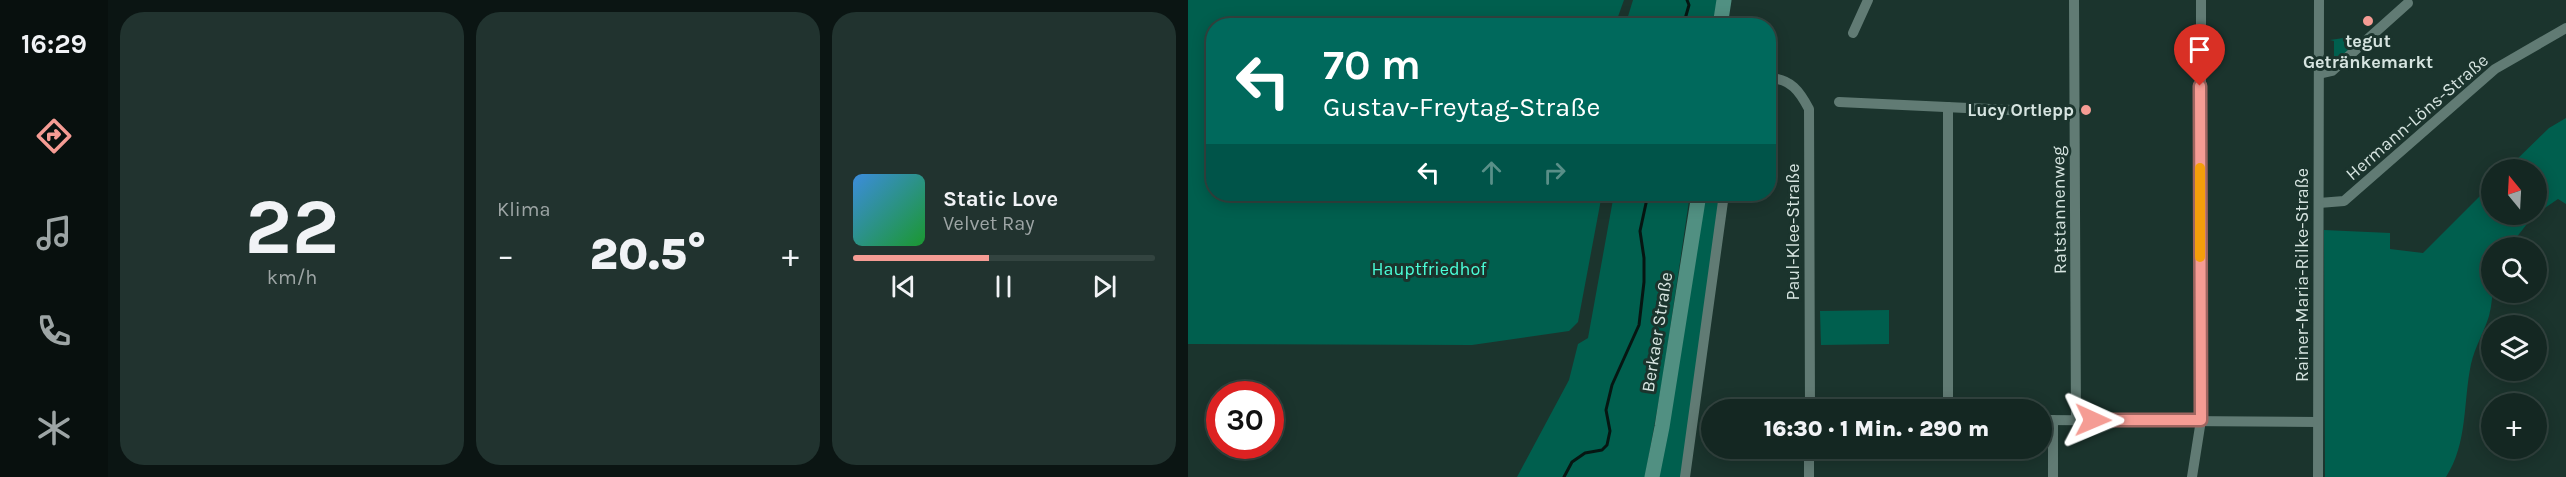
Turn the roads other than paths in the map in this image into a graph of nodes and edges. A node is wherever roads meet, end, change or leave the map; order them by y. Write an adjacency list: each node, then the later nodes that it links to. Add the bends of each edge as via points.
1 (1724, 0): 7 (main road)
2 (1868, 0): 9 (street)
3 (2074, 0): 14 (street, Ratstannenweg)
4 (2200, 0): 22 (street)
5 (2319, 0): 10 (street, Rainer-Maria-Rilke-Straße)
6 (2408, 3): 10 (street, via 2332,71)
7 (1721, 18)
8 (2566, 28): 17 (street, Hermann-Löns-Straße, via 2496,69 2344,201)
9 (1853, 33)
10 (2319, 74): 17 (street, Rainer-Maria-Rilke-Straße)
11 (1776, 78): 18 (street, Paul-Klee-Straße, via 1792,84 1809,110)
12 (1839, 102): 13 (street)
13 (1948, 107): 14 (street); 19 (street)
14 (2074, 113): 21 (street, Ratstannenweg)
15 (1698, 201): 25 (main road, Berkaer Straße)
16 (1723, 201): 26 (street)
17 (2319, 203): 23 (street, Rainer-Maria-Rilke-Straße)
18 (1810, 399)
19 (1948, 399)
20 (2053, 420): 21 (street); 28 (street)
21 (2076, 420): 22 (street)
22 (2201, 420): 23 (street); 29 (street)
23 (2318, 422): 30 (street, Rainer-Maria-Rilke-Straße)
24 (1809, 459): 27 (street)
25 (1652, 477)
26 (1685, 477)
27 (1809, 477)
28 (2053, 477)
29 (2192, 477)
30 (2318, 477)

